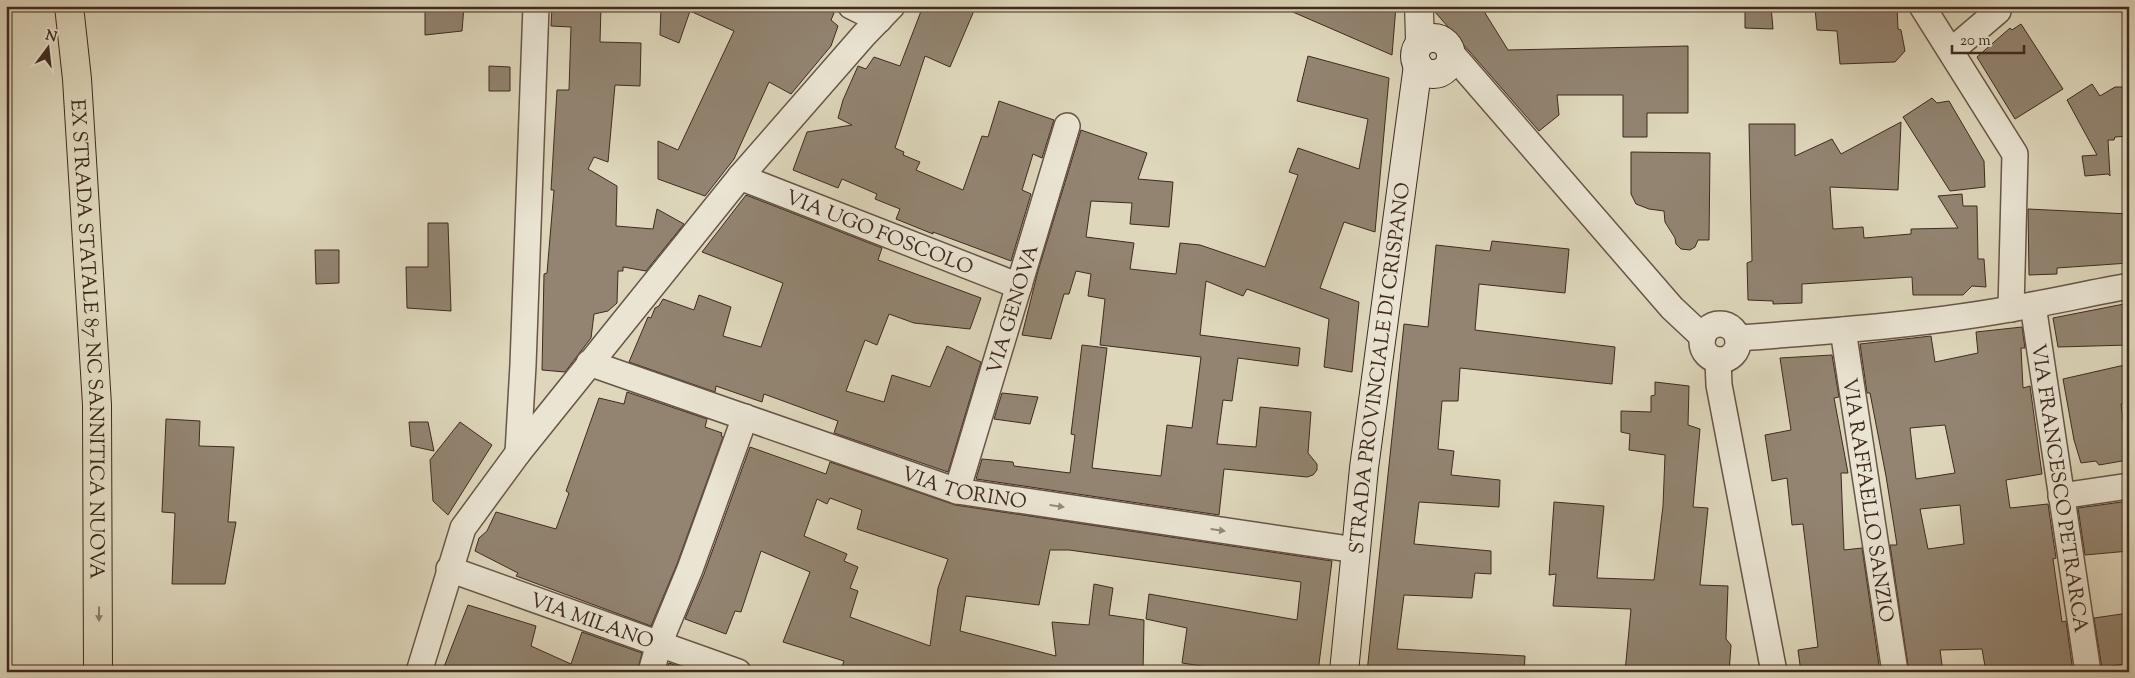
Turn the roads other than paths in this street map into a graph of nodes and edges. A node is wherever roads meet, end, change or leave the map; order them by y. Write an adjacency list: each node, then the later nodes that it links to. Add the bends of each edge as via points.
1 (69, 6): 29 (highway, EX STRADA STATALE 87 NC SANNITICA NUOVA, one-way to 29, via 78,79 97,405)
2 (536, 6): 22 (street)
3 (851, 6): 7 (street)
4 (1419, 6): 9 (street, STRADA PROVINCIALE DI CRISPANO)
5 (1922, 6): 8 (street, VIA FRANCESCO PETRARCA)
6 (1998, 6): 8 (street, via 1998,11)
7 (885, 13): 12 (street)
8 (1951, 51): 15 (street, VIA FRANCESCO PETRARCA, via 2015,154)
9 (1419, 54): 10 (street, via 1423,71 1431,74 1446,69); 26 (street, STRADA PROVINCIALE DI CRISPANO, via 1365,458)
10 (1452, 54): 17 (street, via 1672,308)
11 (1067, 126): 13 (street, VIA GENOVA)
12 (740, 177): 13 (street, VIA UGO FOSCOLO); 20 (street)
13 (1019, 286): 24 (street, VIA GENOVA)
14 (2129, 286): 15 (street)
15 (2022, 307): 16 (street); 25 (street, VIA FRANCESCO PETRARCA)
16 (1843, 330): 18 (street); 35 (street, VIA RAFFAELLO SANZIO)
17 (1703, 337): 18 (street, via 1710,326 1722,324 1732,328); 19 (street, via 1707,354)
18 (1738, 338): 19 (street, via 1733,354)
19 (1718, 360): 34 (street)
20 (589, 363): 21 (street, VIA TORINO); 22 (street)
21 (745, 417): 24 (street, VIA TORINO); 28 (street)
22 (518, 453): 27 (street, via 463,528)
23 (2129, 486): 25 (street)
24 (957, 491): 26 (street, VIA TORINO, one-way to 26)
25 (2061, 496): 36 (street, VIA FRANCESCO PETRARCA)
26 (1356, 550): 33 (street, STRADA PROVINCIALE DI CRISPANO)
27 (449, 569): 28 (street, VIA MILANO); 30 (street)
28 (659, 644): 31 (street); 32 (street, VIA MILANO)
29 (98, 672)
30 (418, 672)
31 (650, 672)
32 (738, 672)
33 (1344, 672)
34 (1774, 672)
35 (1895, 672)
36 (2088, 672)

